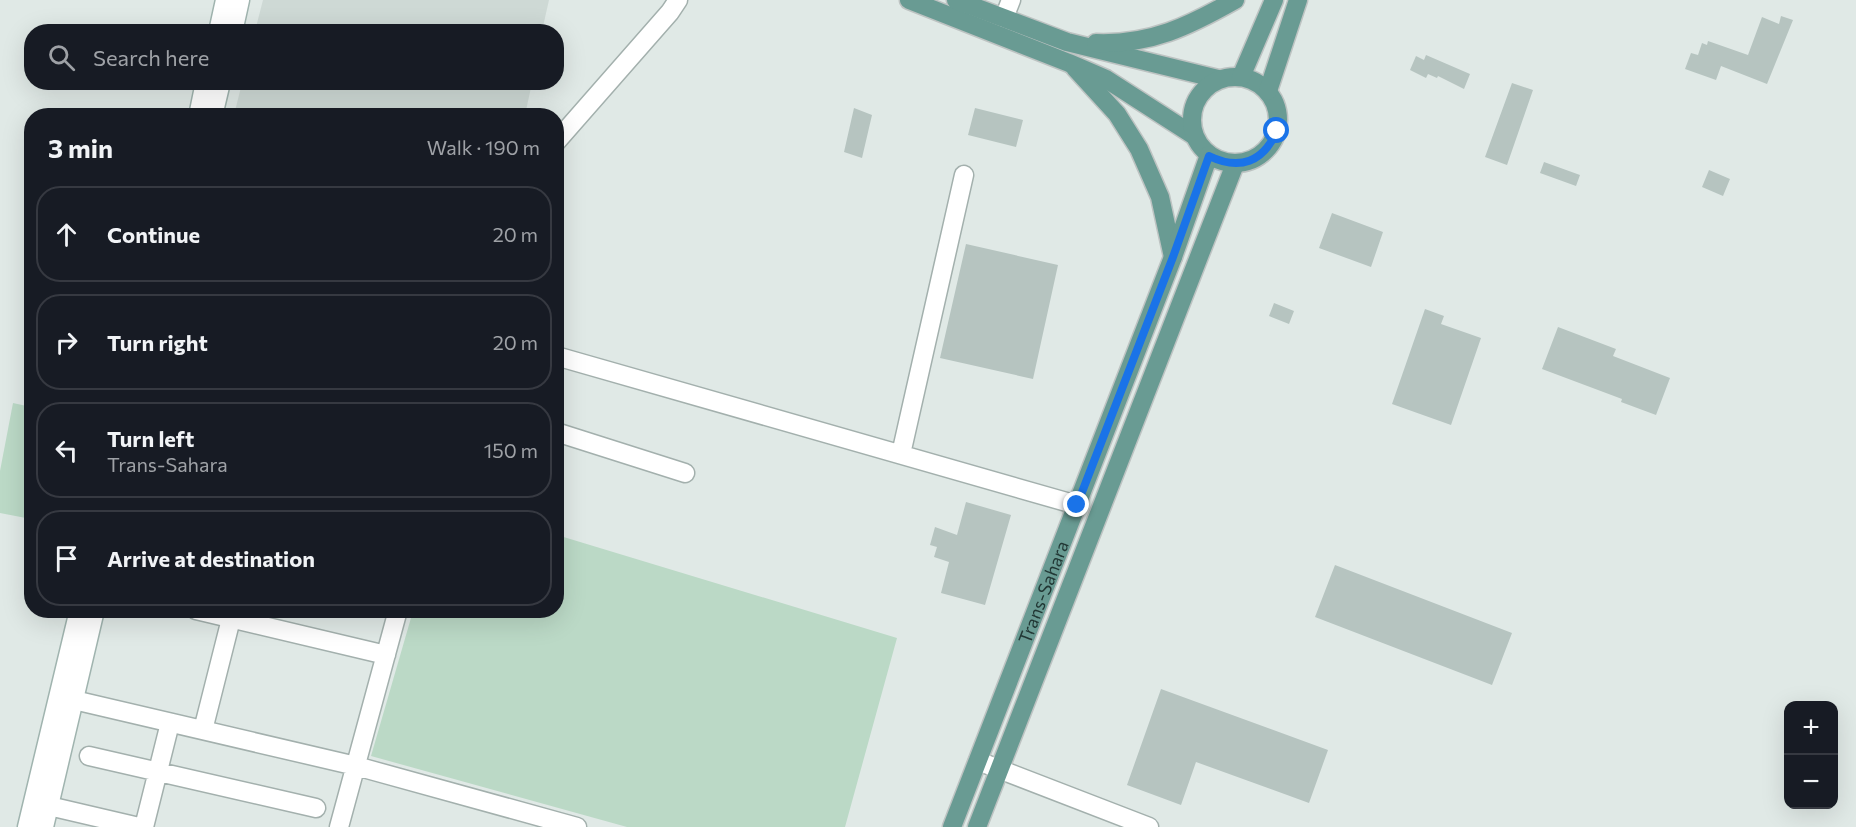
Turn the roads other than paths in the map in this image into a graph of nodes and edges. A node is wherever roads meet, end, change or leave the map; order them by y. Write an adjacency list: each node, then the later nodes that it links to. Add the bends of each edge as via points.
1 (225, 0): 11 (street)
2 (240, 0): 12 (street)
3 (678, 0): 22 (street)
4 (909, 0): 14 (main road)
5 (956, 0): 10 (main road)
6 (1011, 0): 10 (street)
7 (1235, 0): 13 (main road, via 1161,36 1113,44)
8 (1274, 0): 15 (main road)
9 (1298, 0): 19 (main road)
10 (1004, 18): 13 (main road)
11 (220, 24)
12 (235, 24)
13 (1067, 42): 16 (main road)
14 (1069, 63): 23 (main road, via 1106,79); 27 (main road, via 1117,114 1139,148 1160,197)
15 (1241, 77): 16 (main road); 19 (main road)
16 (1218, 79): 23 (main road, via 1198,96 1192,108)
17 (204, 90): 20 (street)
18 (219, 90): 21 (street)
19 (1268, 91): 25 (main road, via 1275,103 1277,131 1261,155)
20 (200, 108)
21 (215, 108)
22 (564, 133)
23 (1193, 135): 24 (main road)
24 (1209, 156): 25 (main road); 27 (main road, Trans-Sahara)
25 (1235, 164): 45 (main road, Trans-Sahara)
26 (964, 175): 30 (street)
27 (1173, 257): 32 (main road, Trans-Sahara)
28 (564, 358): 30 (street)
29 (564, 435): 31 (street)
30 (901, 454): 32 (street)
31 (685, 473)
32 (1077, 505): 43 (main road, Trans-Sahara)
33 (78, 618): 39 (street)
34 (92, 618): 39 (street)
35 (242, 618): 41 (street)
36 (246, 618): 38 (street)
37 (396, 618): 38 (street)
38 (386, 655): 44 (street)
39 (66, 698): 40 (street); 47 (street); 50 (street)
40 (170, 723): 41 (street); 46 (street)
41 (203, 730): 44 (street)
42 (89, 756): 46 (street)
43 (978, 761): 45 (street); 55 (main road, Trans-Sahara)
44 (356, 766): 49 (street); 54 (street)
45 (999, 769): 56 (main road, Trans-Sahara); 57 (street)
46 (158, 772): 48 (street); 53 (street)
47 (49, 806): 51 (street); 52 (street)
48 (316, 808)
49 (344, 826)
50 (27, 827)
51 (44, 827)
52 (139, 827)
53 (144, 827)
54 (577, 827)
55 (952, 827)
56 (977, 827)
57 (1149, 827)

